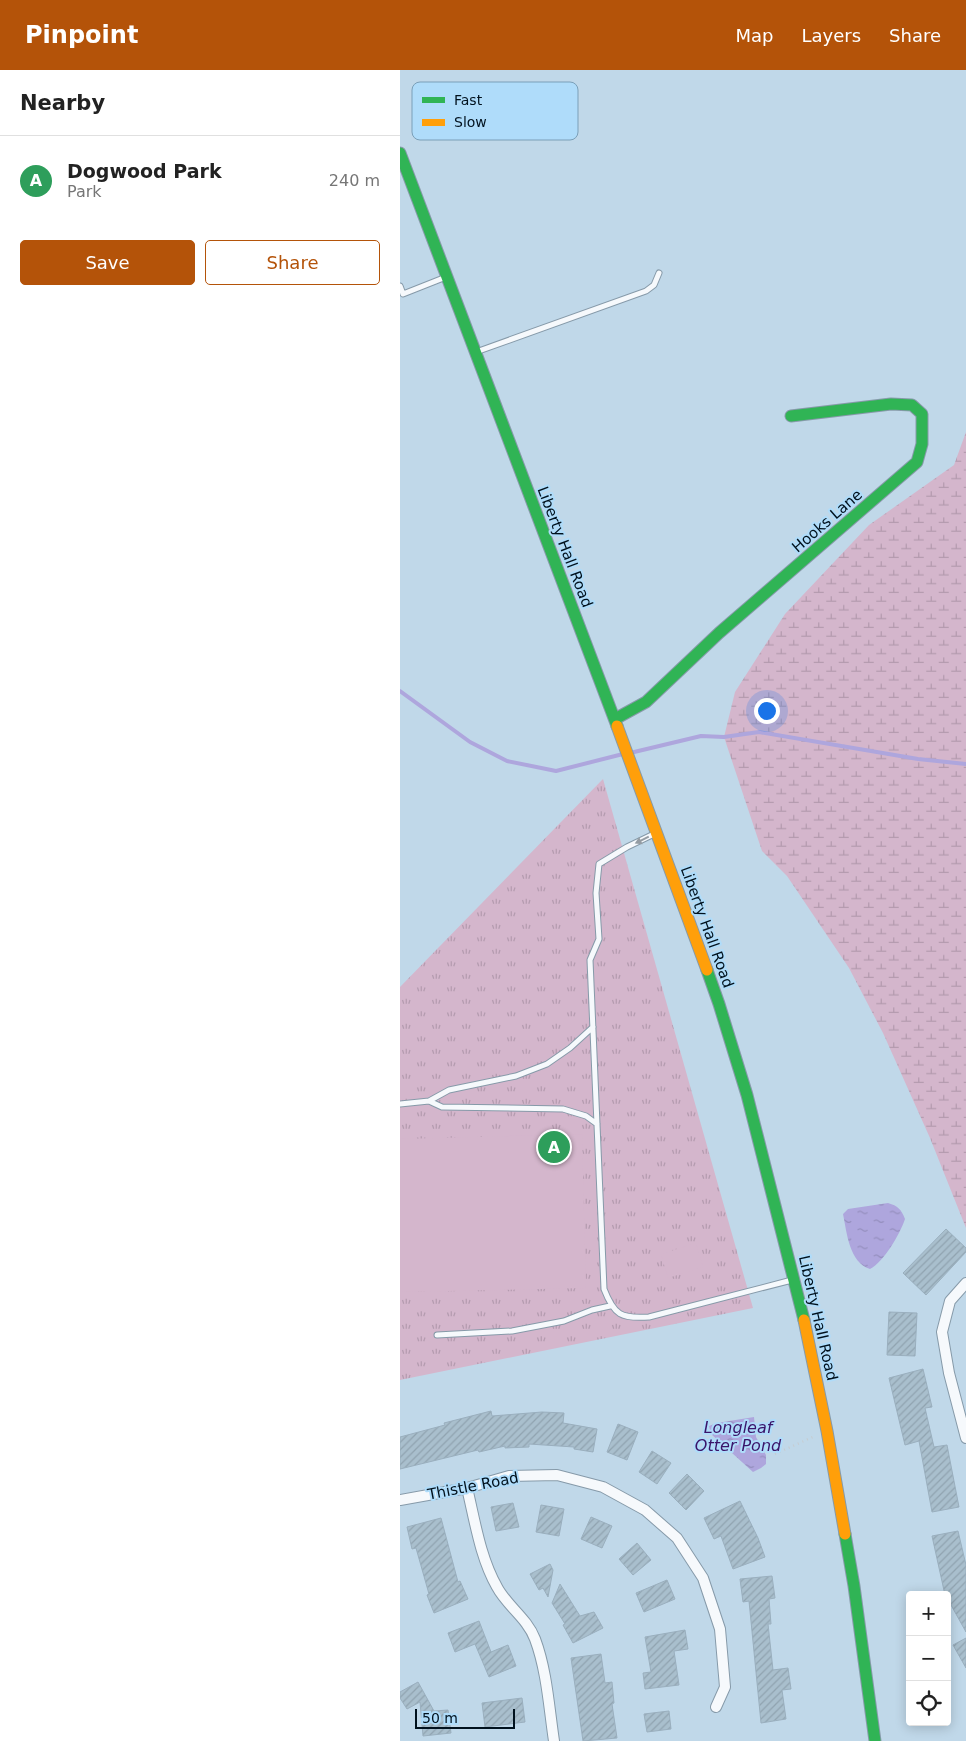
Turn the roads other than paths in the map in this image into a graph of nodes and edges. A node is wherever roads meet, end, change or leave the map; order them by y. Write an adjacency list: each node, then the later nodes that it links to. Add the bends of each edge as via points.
1 (400, 154): 2 (main road, Liberty Hall Road)
2 (403, 168): 4 (main road, Liberty Hall Road)
3 (659, 273): 7 (lane, via 654,285 646,291)
4 (447, 276): 6 (lane); 7 (main road, Liberty Hall Road)
5 (400, 286): 6 (lane)
6 (402, 294)
7 (475, 352): 9 (main road, Liberty Hall Road)
8 (791, 416): 9 (main road, Hooks Lane, via 891,404 912,405 922,414 922,444 917,462 719,634 646,702)
9 (615, 719): 10 (main road, Liberty Hall Road)
10 (657, 833): 11 (lane, one-way to 11, via 599,864 596,893 599,939 590,960); 15 (main road, Liberty Hall Road, via 719,1004 747,1095)
11 (593, 1027): 12 (lane, via 547,1064 516,1076 449,1090); 14 (lane)
12 (429, 1101): 13 (lane); 14 (lane, via 442,1107 564,1109 586,1116)
13 (400, 1104)
14 (597, 1124): 17 (lane, via 604,1289)
15 (795, 1279): 17 (lane, via 649,1317 621,1314); 24 (main road, Liberty Hall Road, via 827,1431 854,1586)
16 (966, 1283): 19 (street, via 950,1300 942,1332)
17 (610, 1306): 18 (lane, via 564,1321 512,1330)
18 (437, 1335)
19 (966, 1438)
20 (467, 1488): 21 (street, Thistle Road); 22 (street, Thistle Road, via 509,1476 557,1475 603,1487 645,1510 677,1538 702,1578 720,1628 725,1687); 23 (street, via 486,1565 498,1589 525,1620 535,1638)
21 (400, 1500)
22 (716, 1707)
23 (554, 1741)
24 (875, 1741)

